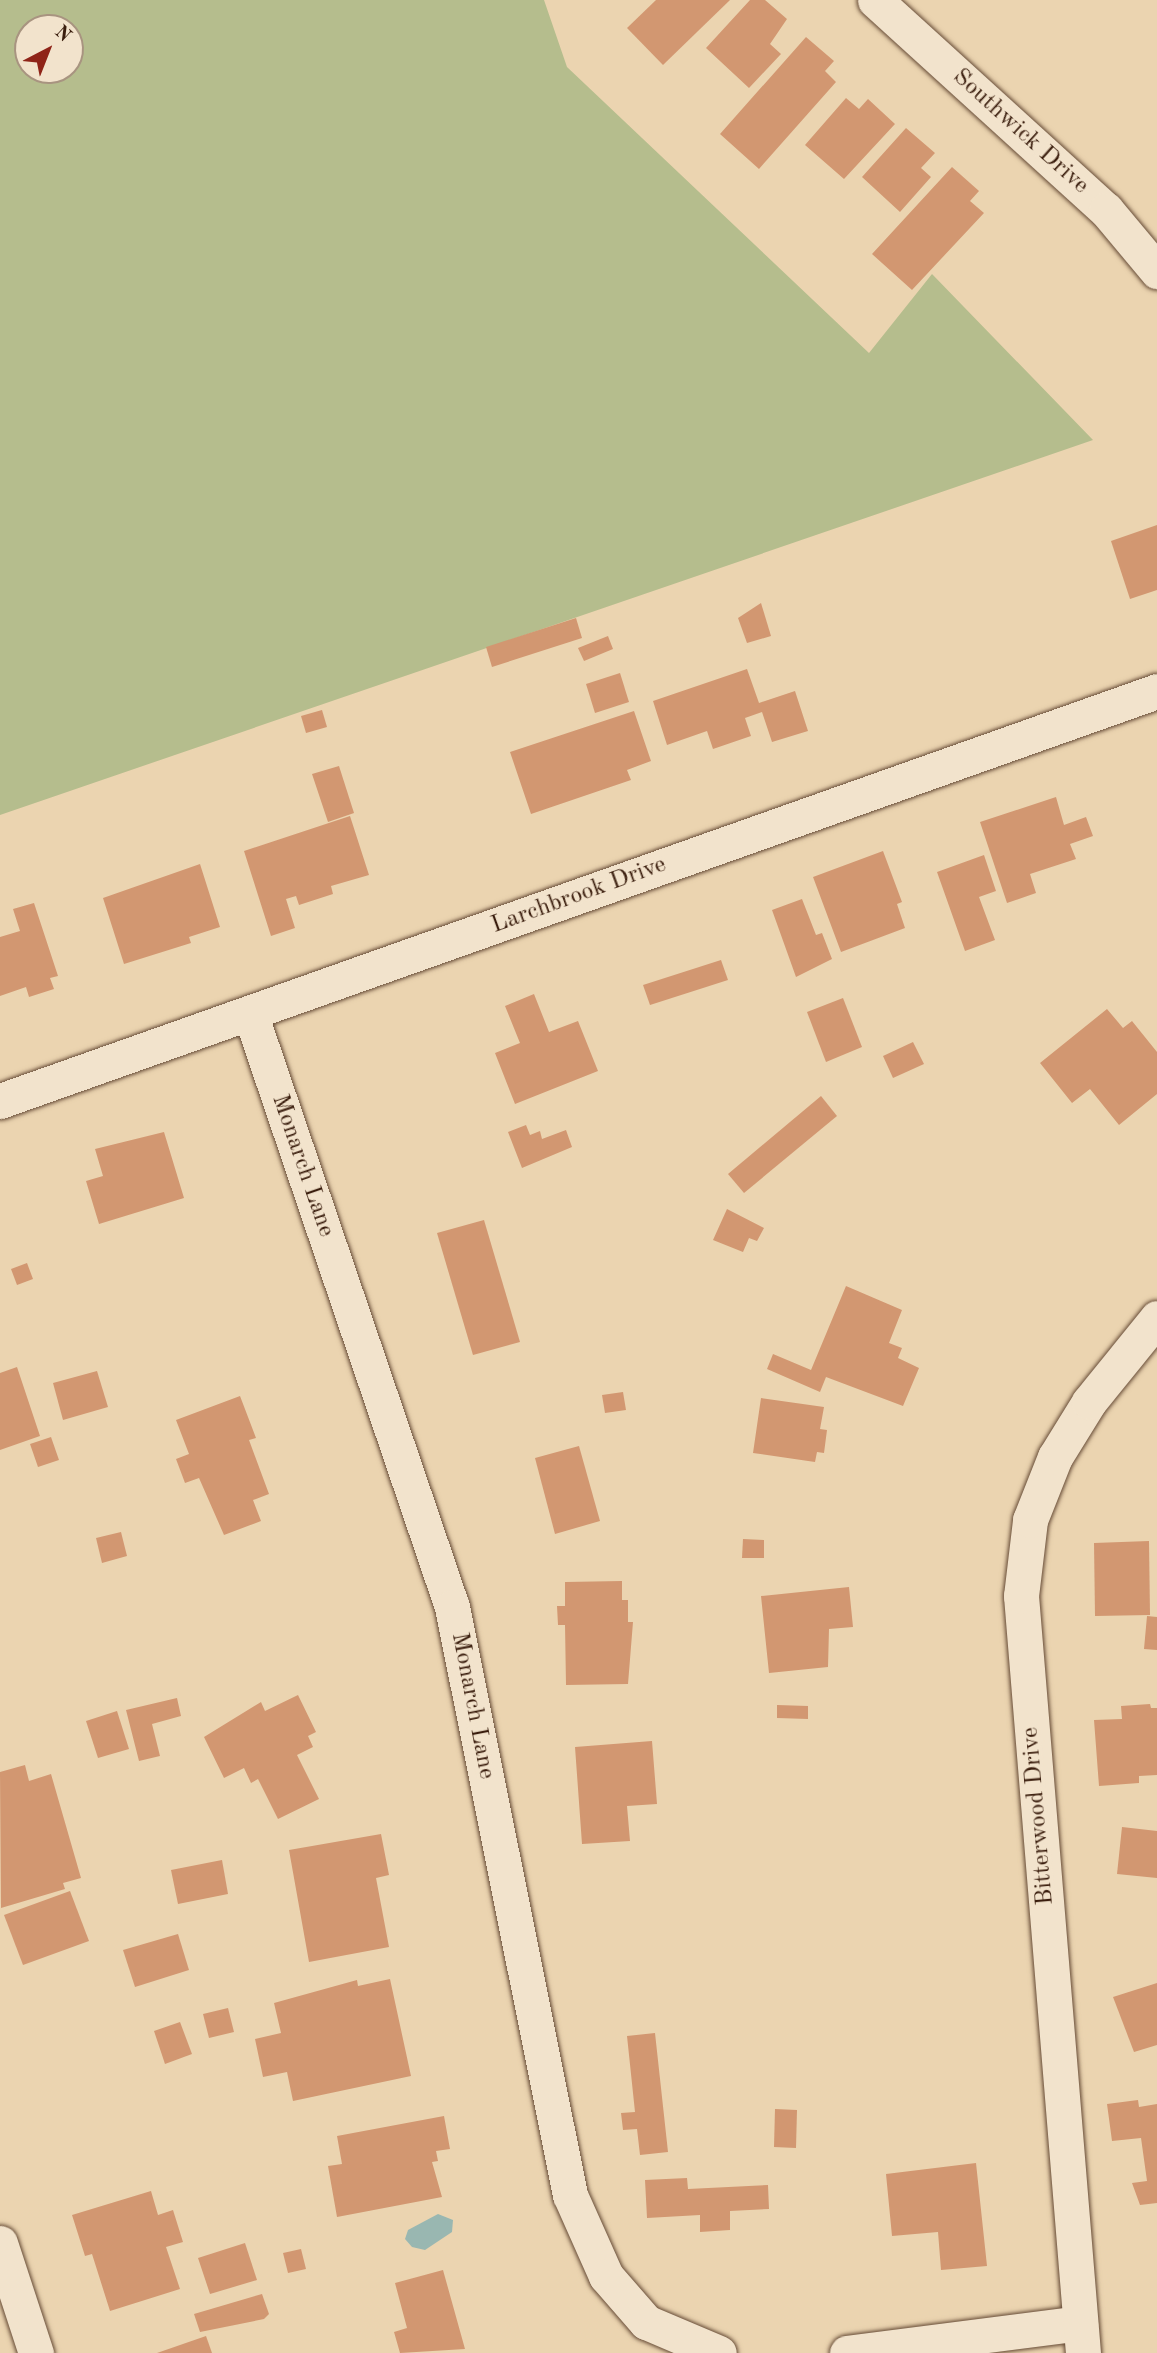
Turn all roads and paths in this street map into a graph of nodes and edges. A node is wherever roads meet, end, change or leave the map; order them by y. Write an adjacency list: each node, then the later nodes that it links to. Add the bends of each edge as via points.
1 (875, 0): 2 (street, Southwick Drive, via 1106,211)
2 (1157, 271)
3 (1157, 691): 4 (street, Larchbrook Drive)
4 (250, 1013): 5 (street, Larchbrook Drive); 10 (street, Monarch Lane, via 452,1607 570,2195 606,2276 646,2322)
5 (0, 1101)
6 (1157, 1318): 8 (street, Bitterwood Drive, via 1089,1402 1055,1457 1030,1520 1021,1596)
7 (0, 2243): 9 (street)
8 (1081, 2338): 11 (street)
9 (36, 2353)
10 (719, 2353)
11 (847, 2353)

